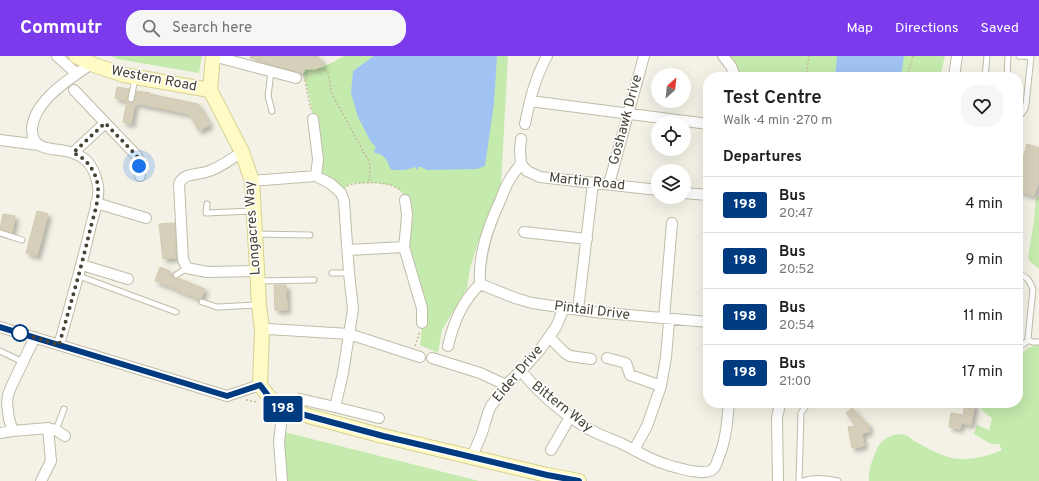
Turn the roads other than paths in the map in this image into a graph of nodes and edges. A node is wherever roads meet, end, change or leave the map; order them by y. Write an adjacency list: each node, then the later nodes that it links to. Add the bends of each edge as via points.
1 (57, 56): 17 (street)
2 (76, 56): 11 (main road, Western Road)
3 (213, 56): 12 (street); 21 (main road)
4 (547, 56): 23 (street, via 538,74)
5 (644, 56): 26 (street, Goshawk Drive)
6 (723, 56): 13 (street)
7 (958, 56): 14 (street)
8 (987, 56): 15 (lane)
9 (1008, 56): 16 (lane)
10 (1019, 56): 25 (lane, via 1031,57)
11 (91, 64): 17 (street); 18 (main road, Western Road)
12 (271, 72): 19 (street); 24 (lane, via 268,96)
13 (733, 72)
14 (955, 72)
15 (985, 72)
16 (1007, 72)
17 (76, 74): 33 (street, via 54,91 39,110 33,122 32,132 34,140)
18 (135, 77): 21 (main road, Western Road); 22 (lane)
19 (296, 78)
20 (74, 90): 28 (street)
21 (210, 90): 34 (main road, Longacres Way)
22 (131, 99)
23 (530, 101): 26 (street); 30 (street)
24 (272, 111)
25 (1023, 112)
26 (628, 114): 29 (street); 41 (street, Goshawk Drive)
27 (313, 119): 38 (street, via 318,158)
28 (105, 123): 35 (street); 37 (street, via 137,156)
29 (703, 123)
30 (525, 124)
31 (522, 139): 36 (street)
32 (0, 140): 33 (street)
33 (39, 145): 35 (street)
34 (242, 152): 39 (main road, Longacres Way); 60 (street, via 219,167 180,180 183,260)
35 (73, 153): 46 (street, via 87,161 96,177)
36 (521, 164): 40 (street, Martin Road, via 540,177); 69 (street, via 509,181 492,218 482,254)
37 (140, 176)
38 (316, 176): 39 (street); 58 (street, via 341,193 344,201)
39 (252, 181): 48 (main road, Longacres Way)
40 (594, 182): 41 (street, Martin Road); 55 (street)
41 (609, 184): 42 (street, Martin Road)
42 (651, 189)
43 (691, 194): 44 (street)
44 (703, 195)
45 (405, 200): 57 (street, via 407,214)
46 (96, 203): 49 (street); 59 (street)
47 (207, 204): 48 (lane, via 206,213)
48 (253, 210): 53 (main road, Longacres Way)
49 (146, 218)
50 (672, 223): 75 (street)
51 (524, 232): 55 (street)
52 (0, 233): 56 (lane)
53 (254, 234): 54 (lane); 66 (main road, Longacres Way)
54 (310, 234)
55 (587, 239): 73 (street)
56 (22, 240)
57 (404, 247): 58 (street); 77 (street, via 422,308)
58 (348, 250): 62 (street)
59 (82, 265): 65 (street); 67 (street)
60 (187, 268): 63 (lane); 66 (street)
61 (332, 273): 62 (lane)
62 (349, 273): 80 (street, via 352,309)
63 (176, 275)
64 (1023, 275): 83 (lane, via 1033,289)
65 (79, 276): 74 (lane); 86 (street)
66 (257, 276): 68 (lane); 71 (main road, Longacres Way)
67 (128, 279)
68 (314, 280)
69 (480, 284): 72 (street, Pintail Drive, via 526,302); 87 (street, via 457,316)
70 (202, 302): 71 (lane, via 217,308)
71 (259, 305): 79 (main road, Longacres Way)
72 (564, 308): 73 (street, Pintail Drive); 82 (street, Eider Drive)
73 (578, 310): 75 (street, Pintail Drive)
74 (176, 312)
75 (668, 319): 76 (street, Pintail Drive); 97 (street)
76 (703, 321)
77 (422, 323)
78 (0, 327): 81 (street)
79 (262, 330): 80 (street); 95 (main road, Longacres Way)
80 (349, 334): 89 (street); 100 (street)
81 (35, 337): 86 (street); 93 (street)
82 (549, 337): 92 (street, Eider Drive, via 564,353); 94 (street, Eider Drive)
83 (1029, 340): 84 (lane); 85 (lane)
84 (1039, 342)
85 (1023, 344)
86 (59, 345): 95 (street, via 227,396)
87 (448, 346)
88 (0, 351): 93 (lane)
89 (417, 356)
90 (432, 358): 96 (street, via 480,373)
91 (607, 358): 97 (street, via 626,363 630,374)
92 (591, 359)
93 (23, 362): 108 (street, via 8,395 7,403)
94 (521, 371): 96 (street, Eider Drive); 105 (street, Bittern Way, via 530,383)
95 (260, 385): 99 (main road)
96 (506, 385): 113 (street, Eider Drive, via 489,410)
97 (661, 386): 112 (street, via 647,426)
98 (300, 399): 100 (street)
99 (279, 407): 113 (main road); 115 (street)
100 (335, 407): 106 (street)
101 (729, 408): 112 (street, Bittern Way, via 727,432 722,449 714,468 709,471 700,472 670,466)
102 (779, 408): 117 (street)
103 (804, 408): 118 (lane, via 801,413)
104 (64, 409): 107 (lane)
105 (570, 417): 111 (street); 112 (street, Bittern Way, via 598,434)
106 (379, 418)
107 (52, 429): 108 (street); 110 (street); 114 (street, via 51,461)
108 (13, 431): 109 (street)
109 (0, 433)
110 (65, 436)
111 (551, 450)
112 (634, 450)
113 (472, 457): 116 (main road)
114 (41, 481)
115 (282, 481)
116 (579, 481)
117 (778, 481)
118 (798, 481)
119 (802, 481): 120 (lane, via 821,477)
120 (838, 481)

